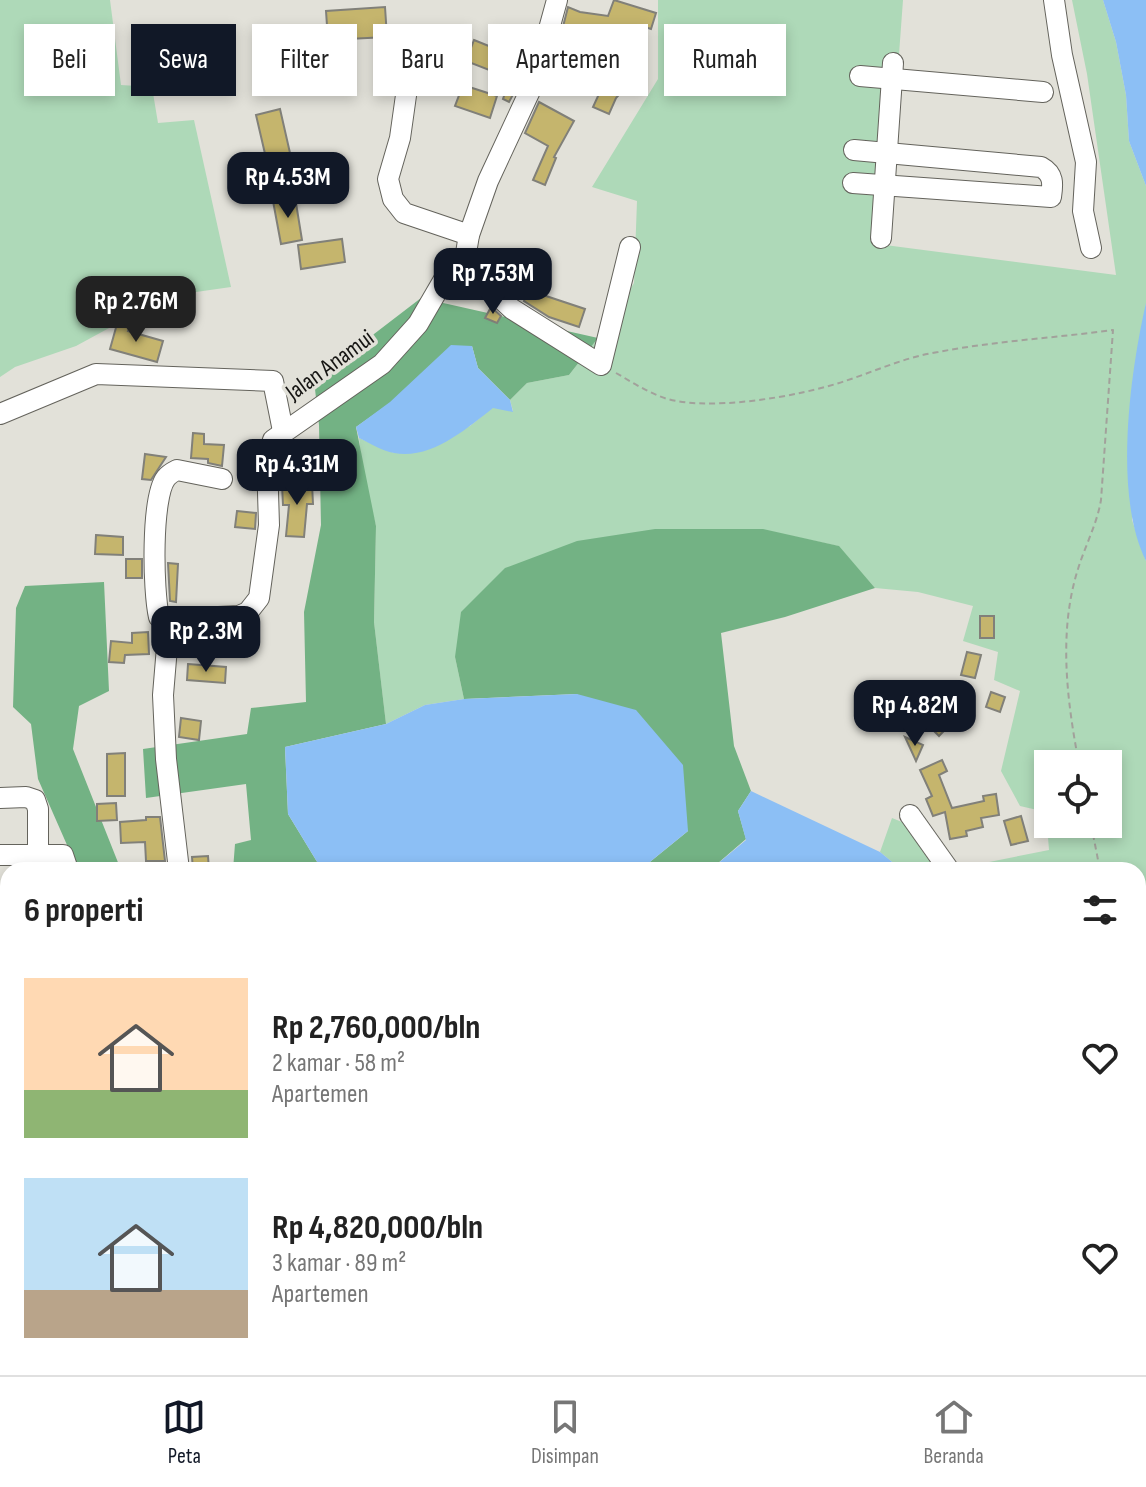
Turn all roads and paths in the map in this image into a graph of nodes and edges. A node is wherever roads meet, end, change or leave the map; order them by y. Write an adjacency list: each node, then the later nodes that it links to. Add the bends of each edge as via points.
1 (557, 0): 14 (street, Jalan Anamui, via 535,80 488,181)
2 (1054, 0): 12 (street, via 1086,162)
3 (893, 71): 4 (street); 5 (street); 8 (street)
4 (860, 76)
5 (1043, 92)
6 (406, 96): 14 (street, via 388,179 393,199 404,213)
7 (854, 150): 8 (street)
8 (887, 153): 10 (street, via 1041,167); 11 (street)
9 (853, 183): 11 (street)
10 (1053, 183): 11 (street, via 1051,197); 12 (street)
11 (885, 185): 13 (street)
12 (1086, 186): 16 (street, via 1083,211)
13 (881, 238)
14 (467, 244): 17 (street, via 512,309); 19 (street, Jalan Anamui, via 418,324 382,364)
15 (630, 247): 17 (street)
16 (1091, 248)
17 (601, 365): 22 (path, via 661,397 737,402 842,382 936,352 1113,330 1099,515 1077,570 1070,605 1066,661)
18 (0, 414): 19 (street, via 96,374 273,381)
19 (283, 431): 21 (street, Jalan Anamui, via 273,440 267,460 269,525 259,598 239,616)
20 (222, 479): 21 (street, via 177,470 166,478 160,493 155,597 159,617)
21 (169, 623): 29 (street, via 164,711)
22 (1076, 750)
23 (0, 798): 27 (street, via 35,800)
24 (910, 815): 30 (street)
25 (1094, 838): 31 (path)
26 (0, 855): 27 (street)
27 (38, 855): 28 (street, via 63,855)
28 (65, 862)
29 (178, 862)
30 (943, 862)
31 (1098, 862)

